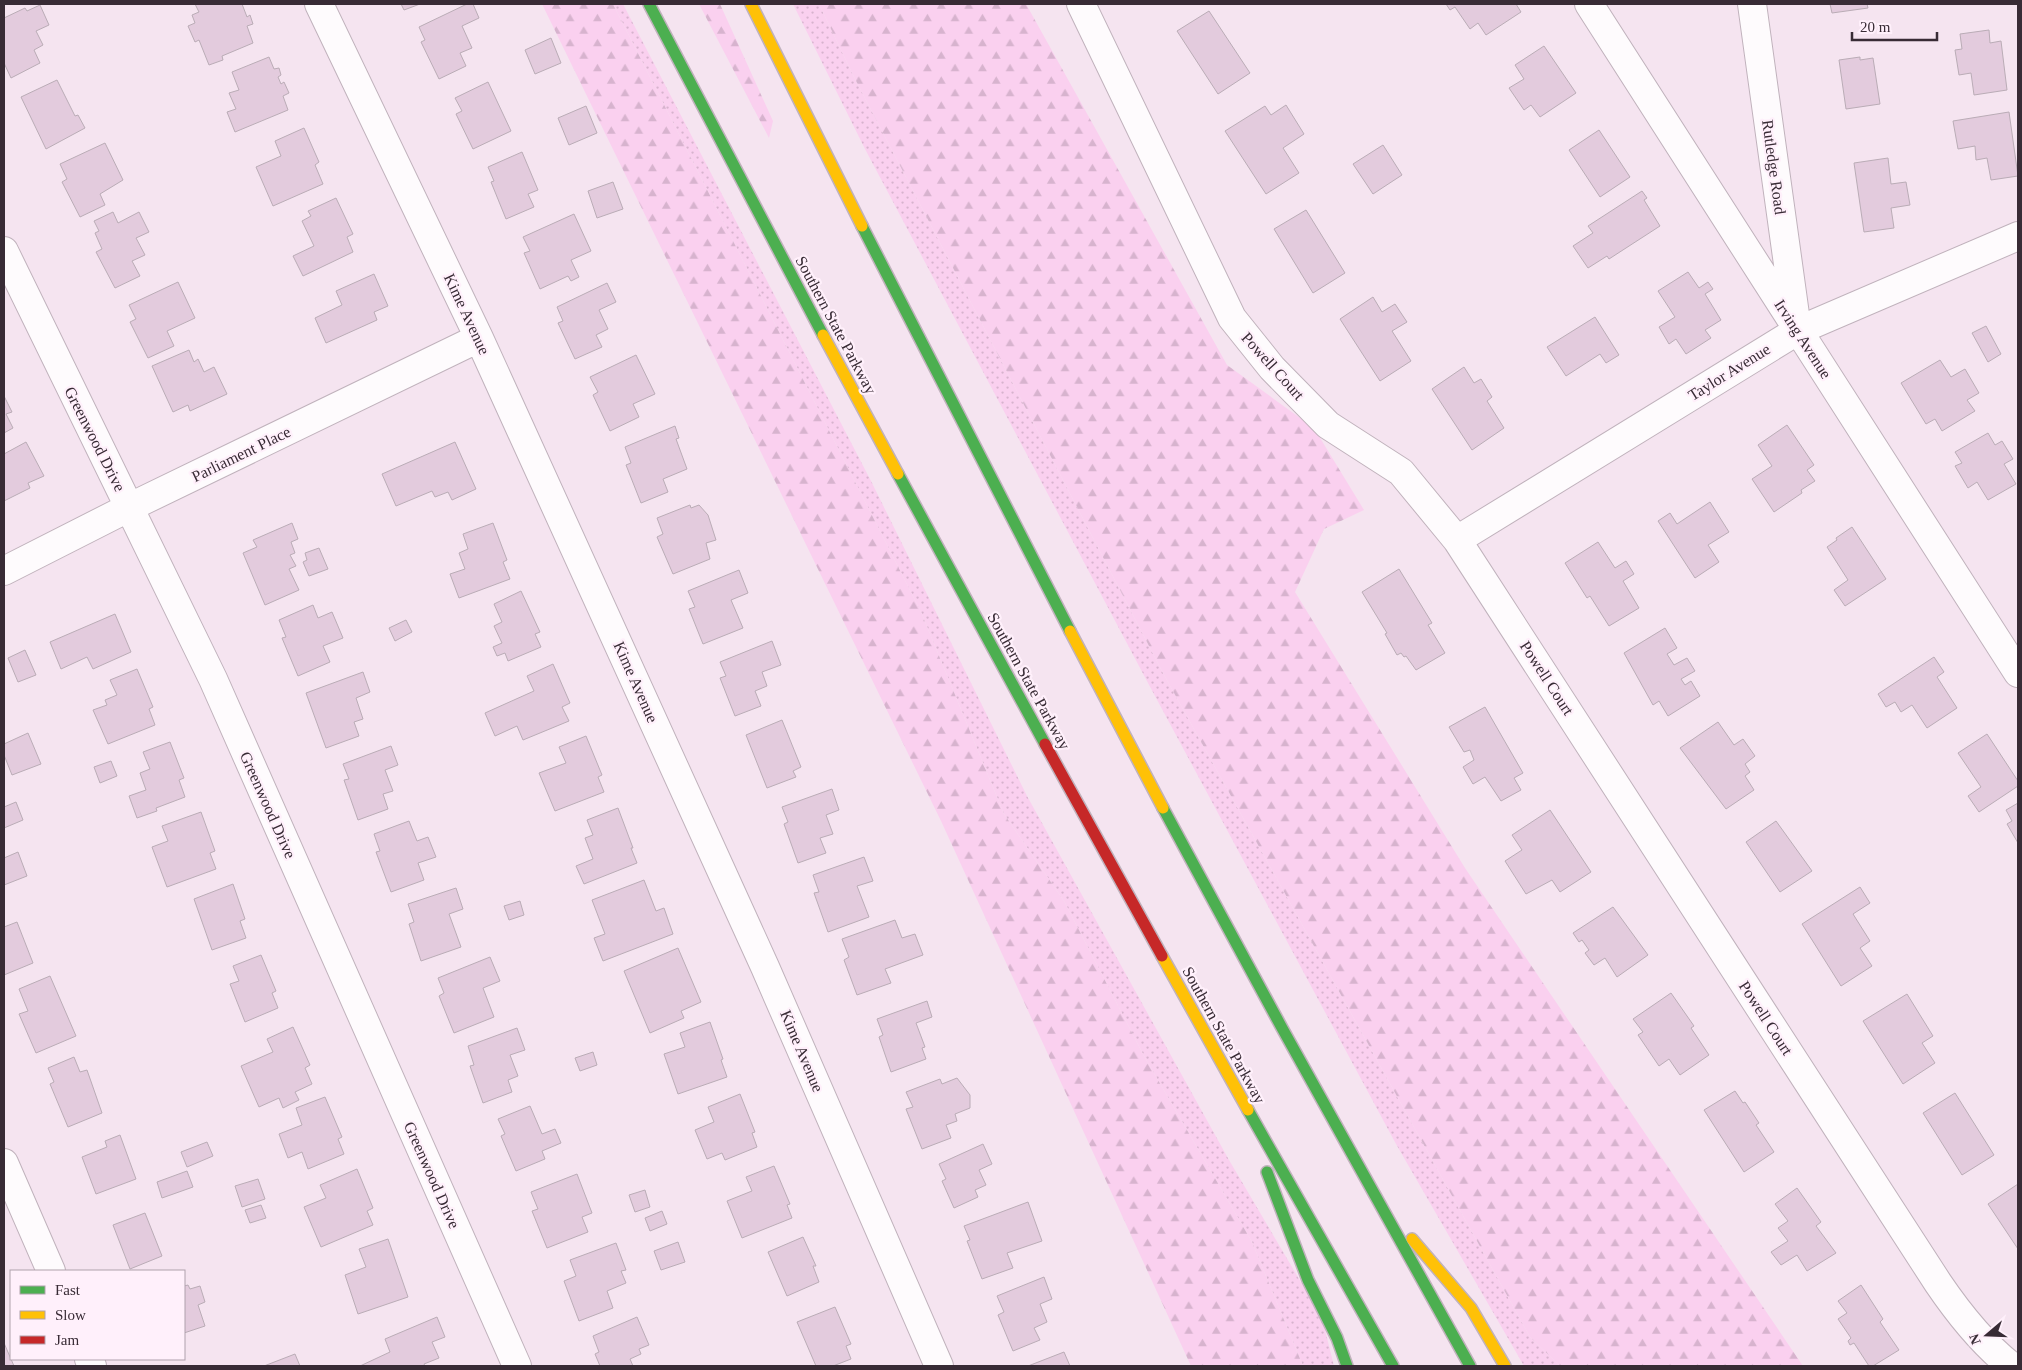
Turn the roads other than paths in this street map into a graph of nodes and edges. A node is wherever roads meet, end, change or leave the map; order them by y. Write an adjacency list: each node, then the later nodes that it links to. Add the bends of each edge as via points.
1 (319, 4): 10 (street, Kime Avenue)
2 (649, 4): 15 (highway, Southern State Parkway, via 914,505)
3 (751, 4): 17 (highway, via 1075,643)
4 (1081, 4): 12 (street, Powell Court, via 1232,318 1272,368 1328,425 1401,472)
5 (1589, 4): 9 (street, Irving Avenue)
6 (1752, 4): 9 (street, Rutledge Road)
7 (2018, 236): 9 (street, Taylor Avenue)
8 (4, 251): 11 (street, Greenwood Drive)
9 (1797, 330): 12 (street, Taylor Avenue); 14 (street, Irving Avenue)
10 (479, 338): 11 (street, Parliament Place); 20 (street, Kime Avenue, via 765,967)
11 (130, 508): 13 (street, Parliament Place); 19 (street, Greenwood Drive, via 213,679)
12 (1457, 540): 25 (street, Powell Court, via 1932,1275 1958,1313)
13 (4, 571)
14 (2018, 673)
15 (1236, 1091): 21 (highway, via 1308,1280); 22 (highway, Southern State Parkway)
16 (4, 1163): 18 (street)
17 (1371, 1190): 23 (highway); 24 (highway, via 1471,1308)
18 (51, 1270)
19 (517, 1366)
20 (939, 1366)
21 (1347, 1366)
22 (1393, 1366)
23 (1470, 1366)
24 (1505, 1366)
25 (2012, 1366)

